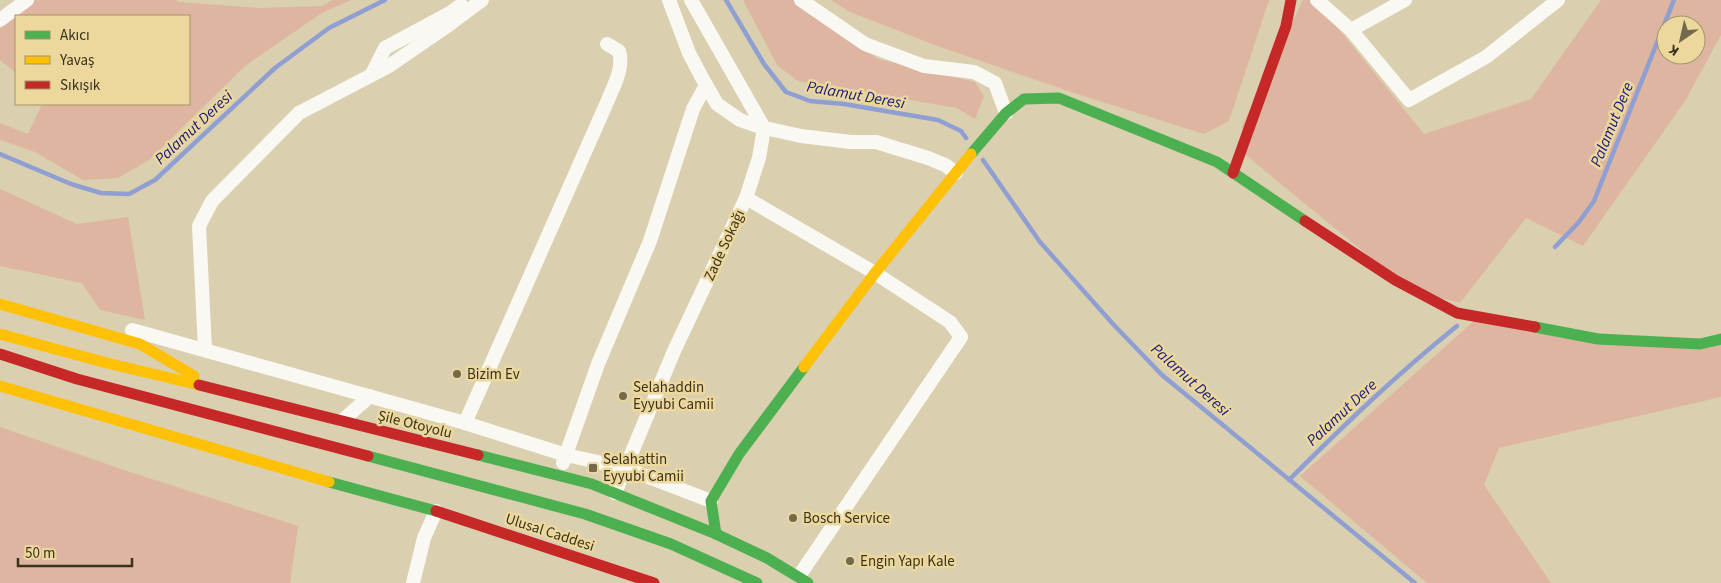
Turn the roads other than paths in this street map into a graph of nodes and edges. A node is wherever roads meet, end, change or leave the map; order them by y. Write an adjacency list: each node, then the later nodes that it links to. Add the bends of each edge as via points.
1 (27, 0): 11 (street)
2 (467, 0): 14 (street, via 450,13 385,48)
3 (482, 0): 14 (street, via 390,66)
4 (669, 0): 15 (street, via 688,53)
5 (691, 0): 17 (street)
6 (801, 0): 16 (street, via 865,44 924,66 974,72 995,83)
7 (1291, 0): 19 (main road, via 1286,26)
8 (1317, 0): 12 (street)
9 (1406, 0): 12 (street)
10 (1558, 0): 12 (street, via 1486,57 1409,100)
11 (0, 20)
12 (1351, 30)
13 (607, 44): 32 (street, via 620,51 619,71)
14 (372, 74): 26 (street, via 299,113 212,201 199,226)
15 (706, 84): 17 (street, via 718,104 740,120); 33 (street, via 693,110 650,241 598,364)
16 (1006, 113): 18 (main road); 19 (main road, via 1024,99 1059,98 1217,162)
17 (764, 128): 18 (street, via 801,136 876,142 928,158); 20 (street, Zade Sokağı, via 759,158)
18 (956, 173): 21 (main road)
19 (1233, 173): 25 (main road, via 1395,280 1457,313 1598,339 1700,344)
20 (746, 198): 21 (street); 34 (street, Zade Sokağı, via 674,351)
21 (875, 273): 37 (main road, via 739,454); 41 (street, via 950,322 961,337)
22 (0, 304): 29 (main road, via 140,344)
23 (120, 327): 26 (street)
24 (0, 334): 29 (main road, Şile Otoyolu)
25 (1721, 339)
26 (205, 349): 30 (street)
27 (0, 354): 45 (main road, via 77,379 585,514 671,544)
28 (0, 386): 38 (main road, Ulusal Caddesi, via 364,493)
29 (221, 391): 31 (main road, Şile Otoyolu)
30 (370, 396): 31 (street); 32 (street)
31 (343, 420): 35 (main road, Şile Otoyolu)
32 (465, 424): 33 (street)
33 (566, 455): 34 (street); 35 (street)
34 (625, 468): 36 (street, Zade Sokağı); 37 (street)
35 (558, 476): 36 (main road, Şile Otoyolu, via 592,484)
36 (615, 494): 39 (main road, Şile Otoyolu)
37 (711, 500): 39 (main road)
38 (436, 511): 40 (main road, Ulusal Caddesi); 42 (street, via 424,538)
39 (716, 534): 41 (main road, Şile Otoyolu)
40 (609, 568): 43 (street); 44 (main road, Ulusal Caddesi)
41 (804, 579)
42 (413, 583)
43 (603, 583)
44 (654, 583)
45 (757, 583)

